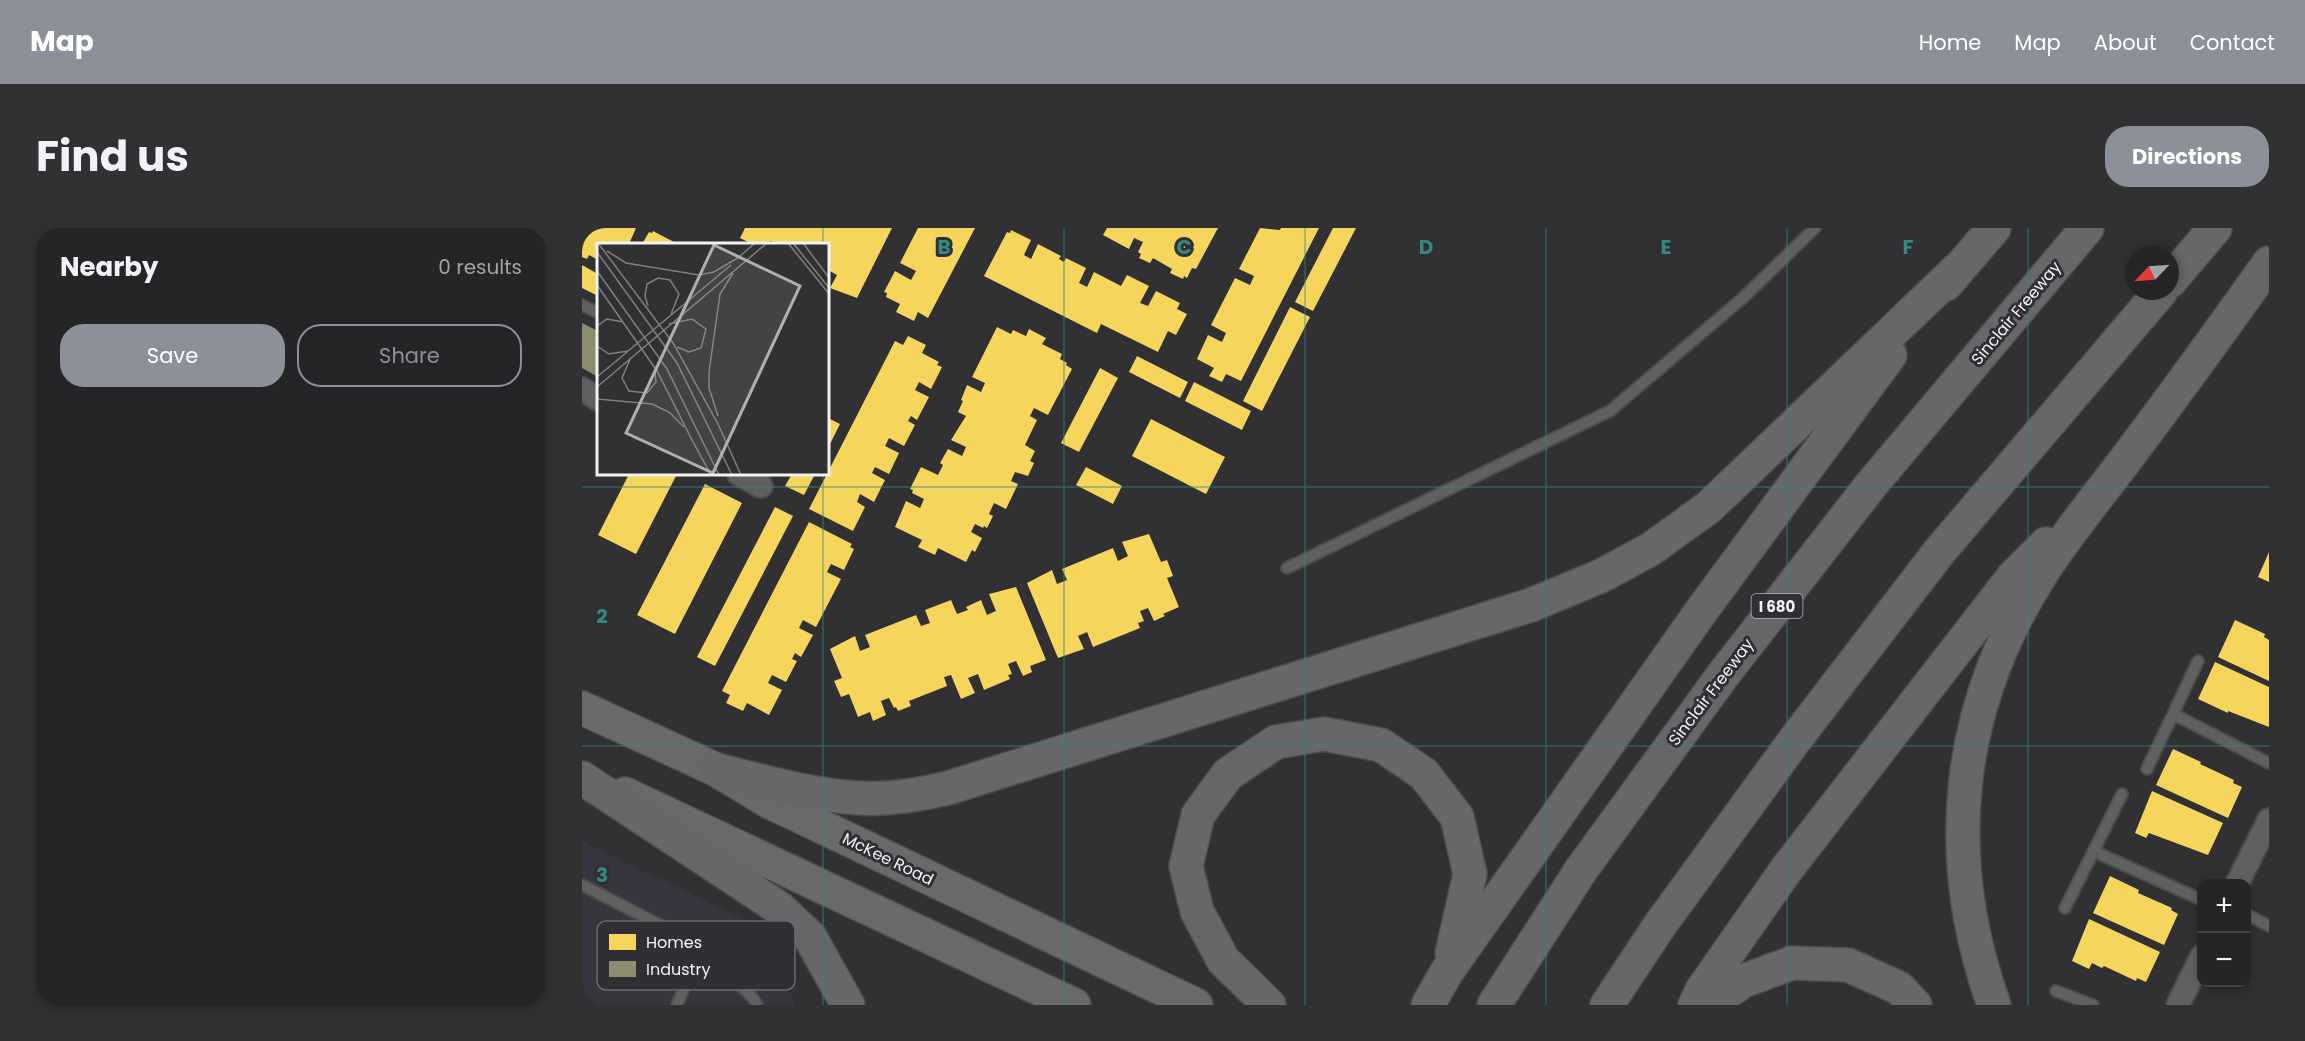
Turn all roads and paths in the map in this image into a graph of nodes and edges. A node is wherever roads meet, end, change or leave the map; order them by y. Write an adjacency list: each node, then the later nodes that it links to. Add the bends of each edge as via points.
1 (1815, 228): 16 (lane, via 1744,297 1610,411)
2 (1994, 228): 6 (highway)
3 (2088, 228): 48 (highway, Sinclair Freeway / I 680, via 1870,485 1723,675 1581,870)
4 (2215, 228): 7 (highway)
5 (2269, 263): 15 (highway)
6 (1960, 266): 22 (highway, via 1709,507 1652,549 1601,576 1531,605 923,794 857,798); 37 (highway, via 1702,610)
7 (2179, 270)
8 (2153, 300): 49 (highway, via 1939,552 1787,751 1660,925)
9 (582, 304): 10 (lane)
10 (597, 312)
11 (582, 389): 12 (street)
12 (597, 398)
13 (747, 476): 14 (street)
14 (764, 480)
15 (2107, 484): 50 (highway, via 2013,577 1786,870); 53 (highway, via 2043,571 2008,634 1981,702 1966,765 1961,843 1970,914)
16 (1287, 568)
17 (2198, 661): 19 (lane)
18 (582, 708): 22 (main road, McKee Road)
19 (2173, 714): 20 (lane); 21 (lane)
20 (2269, 763)
21 (2146, 769)
22 (717, 770): 45 (main road, McKee Road, via 781,807)
23 (582, 776): 33 (highway); 44 (main road)
24 (2122, 794): 26 (lane)
25 (2269, 820): 27 (street)
26 (2093, 851): 29 (lane); 30 (lane)
27 (2240, 879)
28 (582, 885): 32 (lane)
29 (2197, 898)
30 (2065, 908)
31 (2251, 916): 35 (lane)
32 (652, 921)
33 (793, 921)
34 (795, 923): 43 (highway, via 810,937)
35 (2269, 926)
36 (2197, 966): 55 (street)
37 (1446, 973): 46 (highway, via 1470,874 1457,817 1424,774 1381,745 1324,734 1276,742 1228,774 1198,815 1186,866 1197,910 1223,960); 47 (highway)
38 (684, 990): 41 (lane)
39 (745, 990): 42 (lane)
40 (2056, 991): 54 (lane)
41 (678, 1005)
42 (757, 1005)
43 (848, 1005)
44 (1074, 1005)
45 (1196, 1005)
46 (1269, 1005)
47 (1428, 1005)
48 (1494, 1005)
49 (1607, 1005)
50 (1695, 1005)
51 (1709, 1005): 52 (highway, via 1743,981 1792,963 1848,965 1899,988)
52 (1915, 1005)
53 (1994, 1005)
54 (2093, 1005)
55 (2178, 1005)

